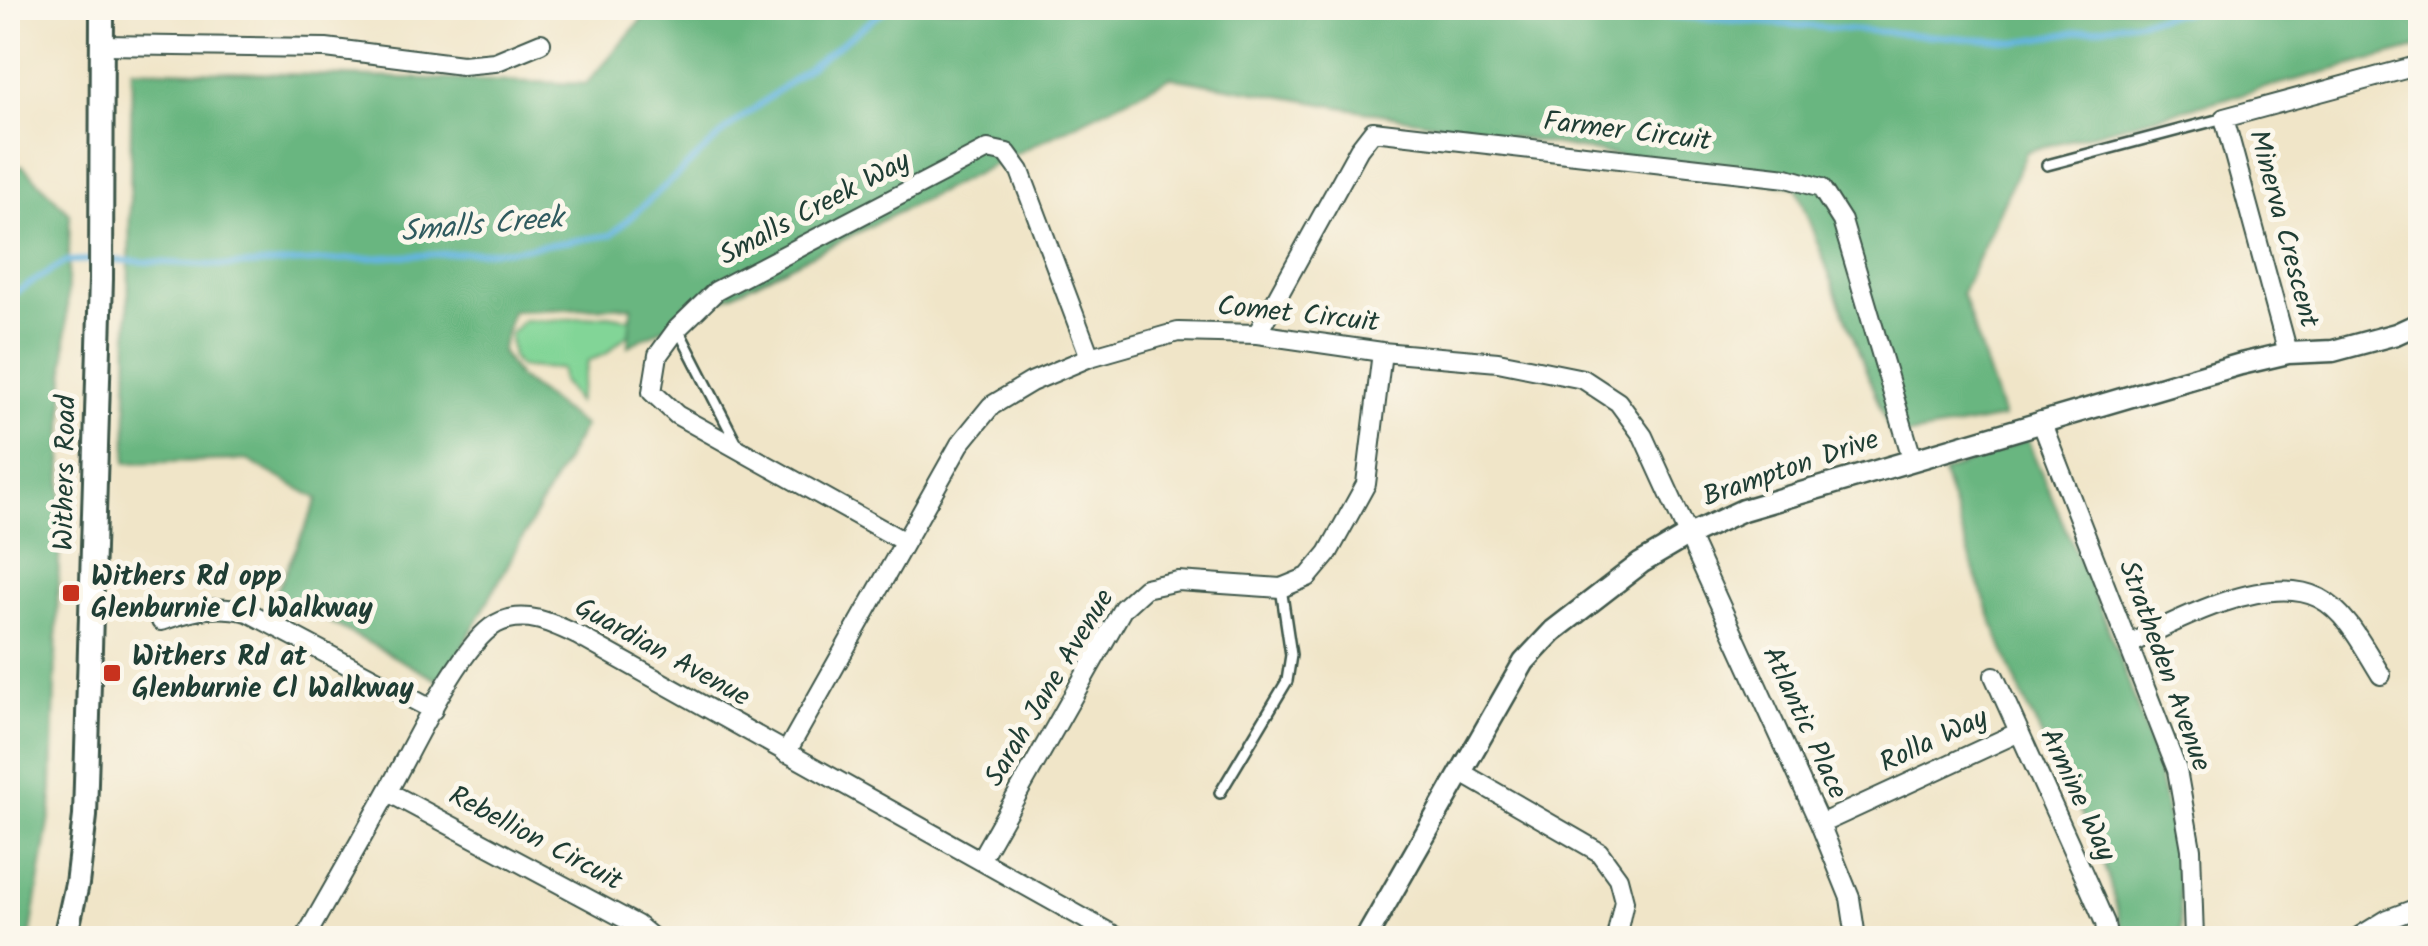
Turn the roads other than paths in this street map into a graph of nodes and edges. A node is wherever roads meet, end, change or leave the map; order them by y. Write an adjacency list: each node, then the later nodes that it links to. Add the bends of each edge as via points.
1 (102, 8): 3 (main road, Withers Road)
2 (541, 42): 3 (street, via 495,62 462,65 326,48)
3 (102, 45): 33 (main road, Withers Road, via 86,816)
4 (2420, 65): 5 (street, Minerva Crescent)
5 (2224, 118): 6 (lane, Minerva Crescent); 11 (street, Minerva Crescent)
6 (2047, 165)
7 (2420, 323): 11 (street, Brampton Drive, via 2333,352)
8 (678, 330): 12 (street, Smalls Creek Way, via 716,291 988,149 1006,153 1020,171); 14 (lane); 14 (street, Smalls Creek Way, via 658,355 652,392 676,416)
9 (1257, 334): 10 (street, Comet Circuit); 12 (street, Comet Circuit, via 1178,332); 15 (street, Farmer Circuit, via 1373,131 1786,178 1821,188 1842,221)
10 (1382, 352): 16 (street, Comet Circuit, via 1498,362 1583,379 1618,402 1643,436); 18 (street, via 1366,484 1308,578)
11 (2288, 353): 13 (street, Brampton Drive)
12 (1090, 357): 17 (street, Comet Circuit, via 991,406)
13 (2042, 421): 15 (street, Brampton Drive); 20 (street, Stratheden Avenue)
14 (740, 451): 17 (street, Smalls Creek Way)
15 (1912, 458): 16 (street, Brampton Drive, via 1743,510)
16 (1687, 536): 26 (street, Brampton Drive, via 1640,563 1553,631 1524,662); 29 (street, Atlantic Place)
17 (902, 541): 25 (street, Comet Circuit)
18 (1281, 588): 28 (lane, via 1291,655 1287,682); 30 (street, Sarah Jane Avenue, via 1178,580 1145,588 1123,608)
19 (161, 620): 23 (street, via 212,608 248,612)
20 (2130, 644): 21 (street, via 2216,606 2294,589 2322,599 2342,617); 41 (street, Stratheden Avenue, via 2176,770 2191,849)
21 (2381, 675)
22 (1994, 676): 24 (street, Armine Way)
23 (433, 710): 25 (street, Guardian Avenue, via 479,637 496,624 533,617); 27 (street, Guardian Avenue)
24 (2017, 732): 29 (street, Rolla Way); 40 (street, Armine Way, via 2088,882)
25 (786, 753): 30 (street, Guardian Avenue)
26 (1462, 774): 37 (street, Brampton Drive); 38 (street, via 1599,852 1618,878 1624,901)
27 (388, 792): 34 (street, Guardian Avenue); 35 (street, Rebellion Circuit)
28 (1220, 792)
29 (1820, 824): 39 (street, Atlantic Place, via 1850,898)
30 (980, 860): 32 (street, Guardian Avenue)
31 (2420, 907): 42 (street)
32 (1097, 933): 36 (street, Guardian Avenue)
33 (65, 938)
34 (305, 938)
35 (653, 938)
36 (1119, 938)
37 (1366, 938)
38 (1616, 938)
39 (1856, 938)
40 (2107, 938)
41 (2194, 938)
42 (2356, 938)

